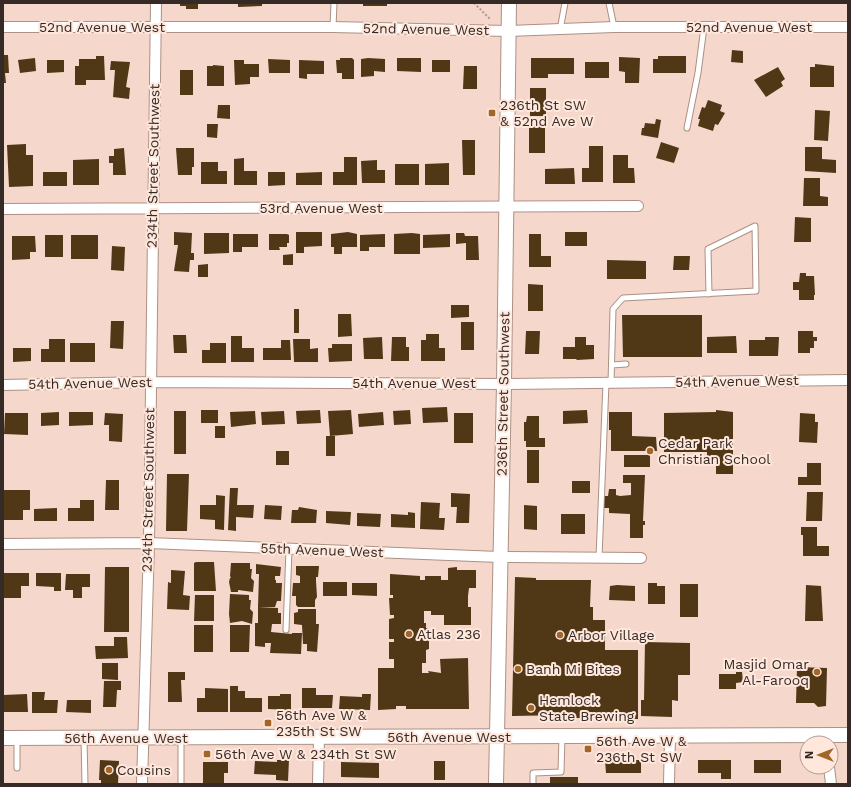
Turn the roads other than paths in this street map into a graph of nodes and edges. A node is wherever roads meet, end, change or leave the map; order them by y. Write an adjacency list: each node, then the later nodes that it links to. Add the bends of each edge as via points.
1 (156, 3): 6 (street, 234th Street Southwest)
2 (334, 3): 8 (lane)
3 (508, 3): 13 (main road, 236th Street Southwest)
4 (565, 3): 12 (lane)
5 (609, 3): 9 (lane)
6 (155, 26): 7 (street, 52nd Avenue West); 8 (street, 52nd Avenue West); 16 (street, 234th Street Southwest)
7 (3, 27)
8 (333, 27): 13 (street, 52nd Avenue West)
9 (614, 27): 10 (street, 52nd Avenue West); 12 (street, 52nd Avenue West)
10 (704, 27): 11 (street, 52nd Avenue West); 14 (lane)
11 (848, 27)
12 (560, 30): 13 (street, 52nd Avenue West)
13 (508, 31): 17 (main road, 236th Street Southwest)
14 (687, 128)
15 (638, 206): 17 (street, 53rd Avenue West)
16 (152, 208): 17 (street, 53rd Avenue West); 18 (street, 53rd Avenue West); 23 (street, 234th Street Southwest)
17 (505, 208): 26 (main road, 236th Street Southwest)
18 (3, 209)
19 (709, 294): 19 (lane, via 756,291 754,226 708,249); 21 (lane, via 623,298 613,309)
20 (626, 364): 21 (lane)
21 (612, 365): 24 (lane)
22 (848, 380): 24 (street, 54th Avenue West)
23 (150, 382): 25 (street, 54th Avenue West); 26 (street, 54th Avenue West); 27 (street, 234th Street Southwest)
24 (609, 383): 26 (street, 54th Avenue West); 31 (lane)
25 (3, 384)
26 (504, 384): 30 (main road, 236th Street Southwest)
27 (148, 543): 28 (street, 55th Avenue West); 29 (street, 55th Avenue West); 42 (street, 234th Street Southwest)
28 (3, 544)
29 (289, 549): 30 (street, 55th Avenue West); 33 (lane)
30 (499, 557): 31 (street, 55th Avenue West); 38 (main road, 236th Street Southwest)
31 (599, 558): 32 (street, 55th Avenue West)
32 (642, 558)
33 (286, 630)
34 (562, 736): 35 (main road, 56th Avenue West); 38 (main road, 56th Avenue West); 50 (lane, via 561,772 533,773)
35 (670, 736): 41 (main road, 56th Avenue West); 51 (street)
36 (84, 737): 40 (main road, 56th Avenue West); 42 (main road, 56th Avenue West); 45 (lane)
37 (319, 737): 38 (main road, 56th Avenue West); 43 (main road, 56th Avenue West); 48 (street)
38 (497, 737): 49 (main road, 236th Street Southwest)
39 (3, 738): 40 (main road, 56th Avenue West)
40 (17, 738): 44 (lane)
41 (799, 738)
42 (142, 739): 43 (main road, 56th Avenue West); 46 (street, 234th Street Southwest)
43 (181, 739): 47 (lane)
44 (17, 768)
45 (85, 784)
46 (142, 784)
47 (181, 784)
48 (318, 784)
49 (496, 784)
50 (533, 784)
51 (669, 784)

